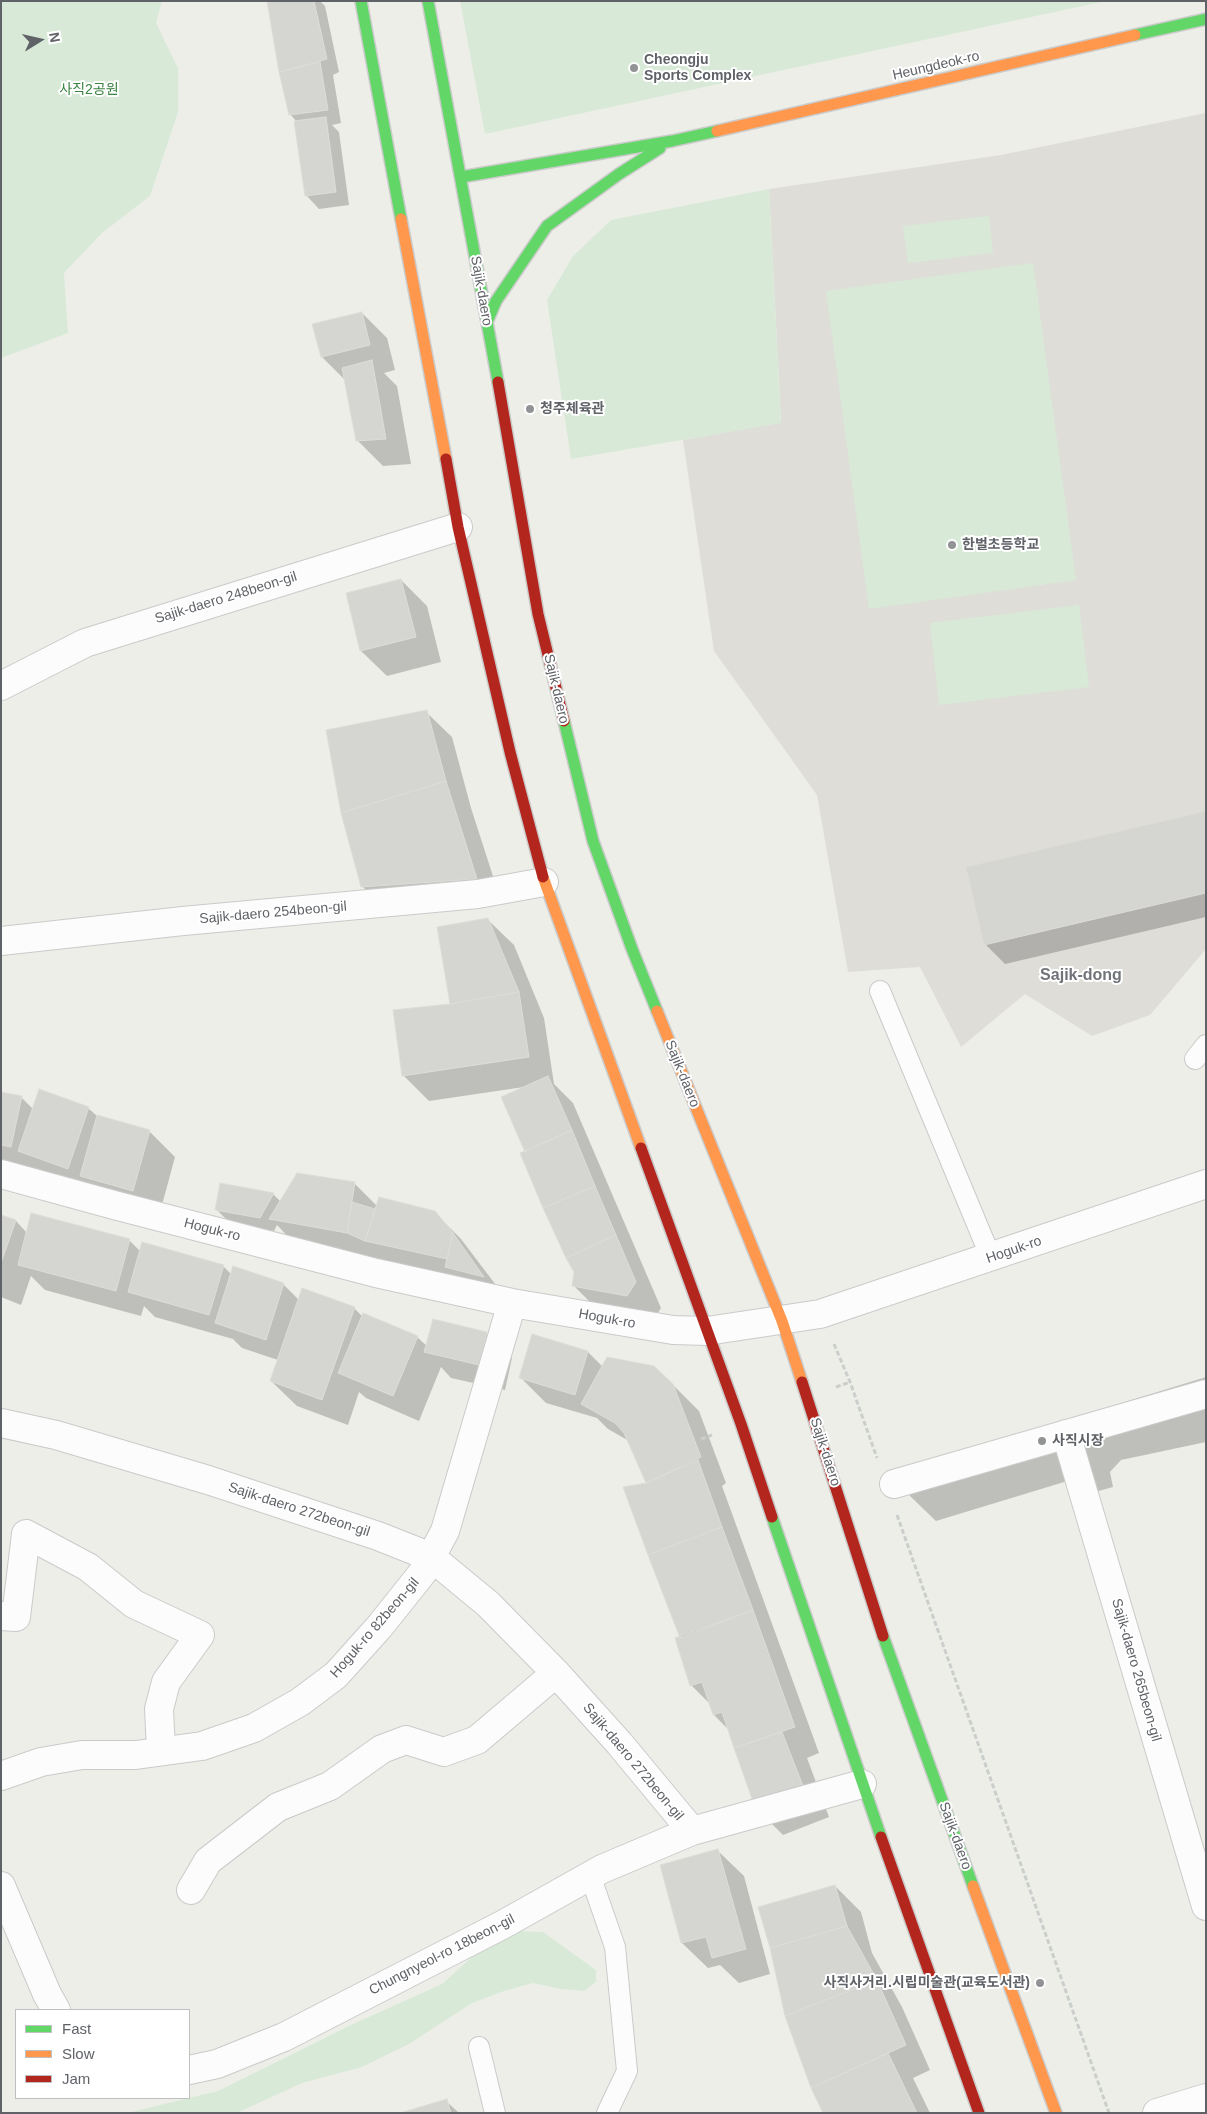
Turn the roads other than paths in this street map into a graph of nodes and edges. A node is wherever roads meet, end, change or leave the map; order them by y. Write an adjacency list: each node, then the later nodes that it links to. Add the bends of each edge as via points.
1 (361, 1): 7 (main road)
2 (428, 1): 5 (main road, Sajik-daero)
3 (1206, 19): 4 (main road, Heungdeok-ro)
4 (672, 141): 5 (main road, Heungdeok-ro); 6 (main road, via 546,226 496,301)
5 (461, 177): 6 (main road, Sajik-daero)
6 (487, 322): 16 (main road, Sajik-daero, via 538,614 593,841 632,950)
7 (458, 527): 8 (street, Sajik-daero 248beon-gil, via 85,643); 9 (main road)
8 (1, 686)
9 (544, 882): 10 (street, Sajik-daero 254beon-gil, via 478,894); 17 (main road)
10 (1, 941)
11 (880, 991): 14 (lane)
12 (1, 1174): 15 (street, Hoguk-ro, via 376,1272)
13 (1206, 1184): 14 (street, Hoguk-ro)
14 (991, 1258): 16 (street, Hoguk-ro, via 820,1314)
15 (512, 1303): 17 (street, Hoguk-ro, via 673,1330); 22 (street, Hoguk-ro 82beon-gil, via 445,1531)
16 (782, 1321): 17 (street, Hoguk-ro); 40 (main road, Sajik-daero, via 886,1646)
17 (707, 1331): 27 (main road)
18 (1206, 1394): 20 (street)
19 (1, 1423): 22 (street, Sajik-daero 272beon-gil, via 56,1435 208,1480 378,1536)
20 (1066, 1434): 21 (street); 32 (street, Sajik-daero 265beon-gil)
21 (886, 1475)
22 (431, 1557): 24 (street, Sajik-daero 272beon-gil, via 488,1604); 25 (street, Hoguk-ro 82beon-gil, via 386,1619 336,1674 300,1702 254,1728 202,1746)
23 (1, 1616): 25 (street, via 16,1616 26,1534 88,1567 134,1604 200,1635 166,1682 159,1709)
24 (556, 1673): 28 (street, Sajik-daero 272beon-gil); 31 (street, via 477,1740 444,1752 406,1740 382,1749 330,1786 278,1807 208,1861)
25 (161, 1751): 26 (street, Hoguk-ro 82beon-gil, via 136,1755 82,1755 41,1762)
26 (1, 1776)
27 (862, 1784): 28 (street, Sajik-daero 272beon-gil); 39 (main road)
28 (692, 1831): 29 (street, Chungnyeol-ro 18beon-gil)
29 (590, 1876): 35 (street, Chungnyeol-ro 18beon-gil, via 504,1924 284,2036 217,2064); 38 (lane, via 615,1947 627,2071)
30 (1, 1886): 33 (street)
31 (191, 1890)
32 (1206, 1906)
33 (55, 2009)
34 (479, 2047): 37 (lane)
35 (190, 2070)
36 (1206, 2098): 41 (street)
37 (495, 2113)
38 (607, 2113)
39 (979, 2113)
40 (1056, 2113)
41 (1157, 2113)

